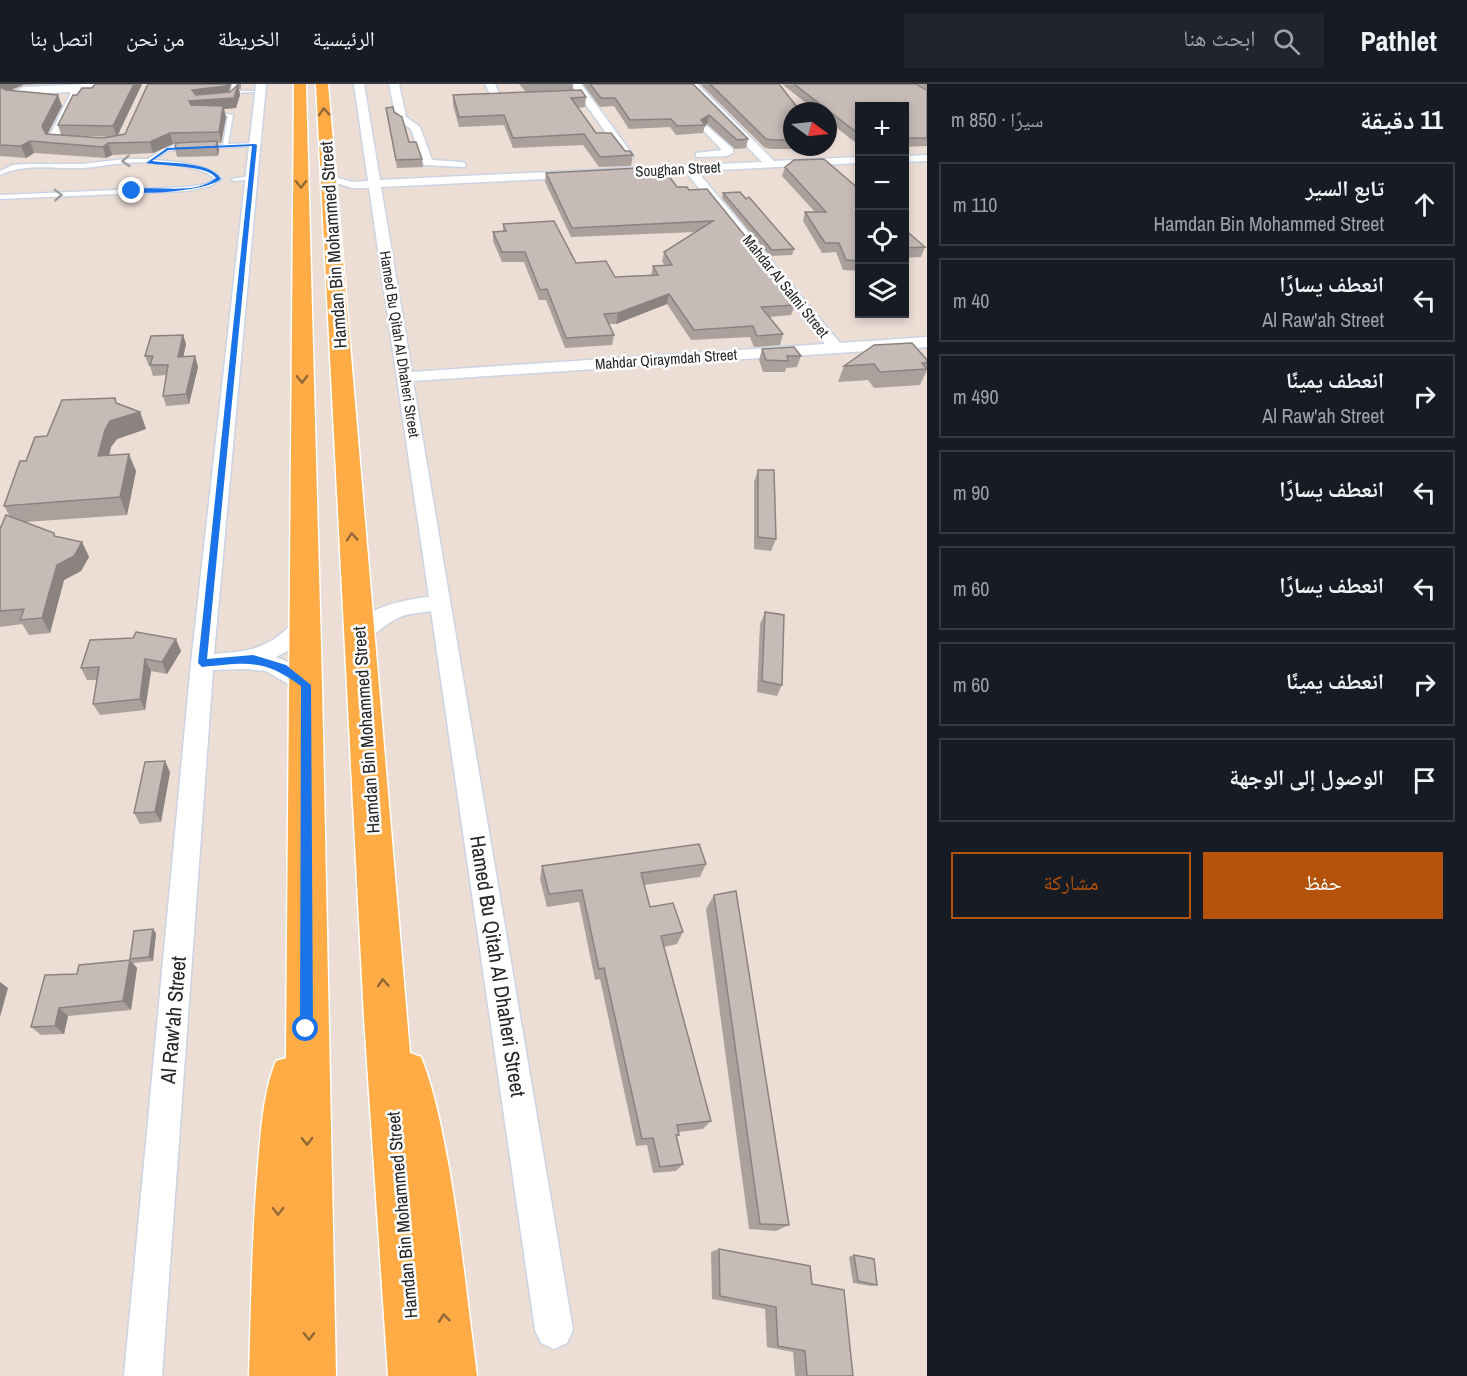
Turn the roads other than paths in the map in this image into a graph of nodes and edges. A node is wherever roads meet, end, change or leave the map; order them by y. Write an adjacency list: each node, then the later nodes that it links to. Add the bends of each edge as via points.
1 (101, 84): 10 (street)
2 (234, 84): 12 (lane)
3 (300, 84): 41 (main road, Hamdan Bin Mohammed Street, one-way to 41)
4 (322, 84): 33 (main road, Hamdan Bin Mohammed Street, one-way to 4)
5 (490, 84): 14 (street, via 492,98)
6 (576, 84): 22 (street, via 578,95)
7 (692, 84): 29 (street)
8 (41, 87): 10 (street); 15 (street, via 10,95)
9 (260, 87): 12 (lane); 20 (street, Al Raw'ah Street)
10 (77, 89): 15 (street)
11 (393, 91): 28 (street, via 401,118 415,127 428,163)
12 (234, 92): 16 (lane, via 232,99)
13 (363, 92): 33 (street, Hamed Bu Qitah Al Dhaheri Street)
14 (507, 98)
15 (59, 101): 19 (street, via 53,140)
16 (223, 101)
17 (205, 113): 21 (lane, via 231,115)
18 (707, 129): 27 (street, via 728,152)
19 (96, 144)
20 (255, 145): 21 (lane); 44 (street, Al Raw'ah Street, via 243,178)
21 (225, 146): 26 (lane, via 169,148)
22 (629, 158)
23 (927, 158): 24 (street)
24 (909, 159)
25 (855, 160): 29 (street, Soughan Street)
26 (148, 162): 30 (lane, one-way to 30, via 16,166); 31 (lane, via 202,168 215,173)
27 (688, 162): 29 (street, Soughan Street); 33 (street, Soughan Street); 36 (street, Mahdar Al Salmi Street)
28 (470, 164)
29 (772, 165)
30 (0, 173)
31 (218, 179): 32 (lane); 34 (lane, one-way to 31, via 187,189)
32 (227, 179)
33 (346, 185): 37 (street, Hamed Bu Qitah Al Dhaheri Street); 38 (main road, Hamdan Bin Mohammed Street, one-way to 33)
34 (0, 197)
35 (927, 342): 36 (street, Mahdar Qiraymdah Street)
36 (837, 349): 37 (street, Mahdar Qiraymdah Street)
37 (406, 377): 39 (street, Hamed Bu Qitah Al Dhaheri Street)
38 (356, 589): 40 (street); 42 (main road, Hamdan Bin Mohammed Street)
39 (442, 603): 40 (street); 48 (street, Hamed Bu Qitah Al Dhaheri Street)
40 (401, 607): 42 (street)
41 (305, 625): 43 (street, via 283,644); 45 (main road, Hamdan Bin Mohammed Street)
42 (360, 633): 46 (main road, Hamdan Bin Mohammed Street, one-way to 42)
43 (253, 659): 44 (street); 45 (street, via 283,668)
44 (202, 663): 49 (street, Al Raw'ah Street)
45 (306, 685): 47 (main road, Hamdan Bin Mohammed Street)
46 (385, 1018): 52 (main road, Hamdan Bin Mohammed Street); 53 (main road, one-way to 46, via 416,1114)
47 (306, 1029): 50 (main road, one-way to 50, via 292,1076 278,1183); 51 (main road, Hamdan Bin Mohammed Street, one-way to 51)
48 (554, 1330)
49 (144, 1376)
50 (276, 1376)
51 (309, 1376)
52 (415, 1376)
53 (450, 1376)

